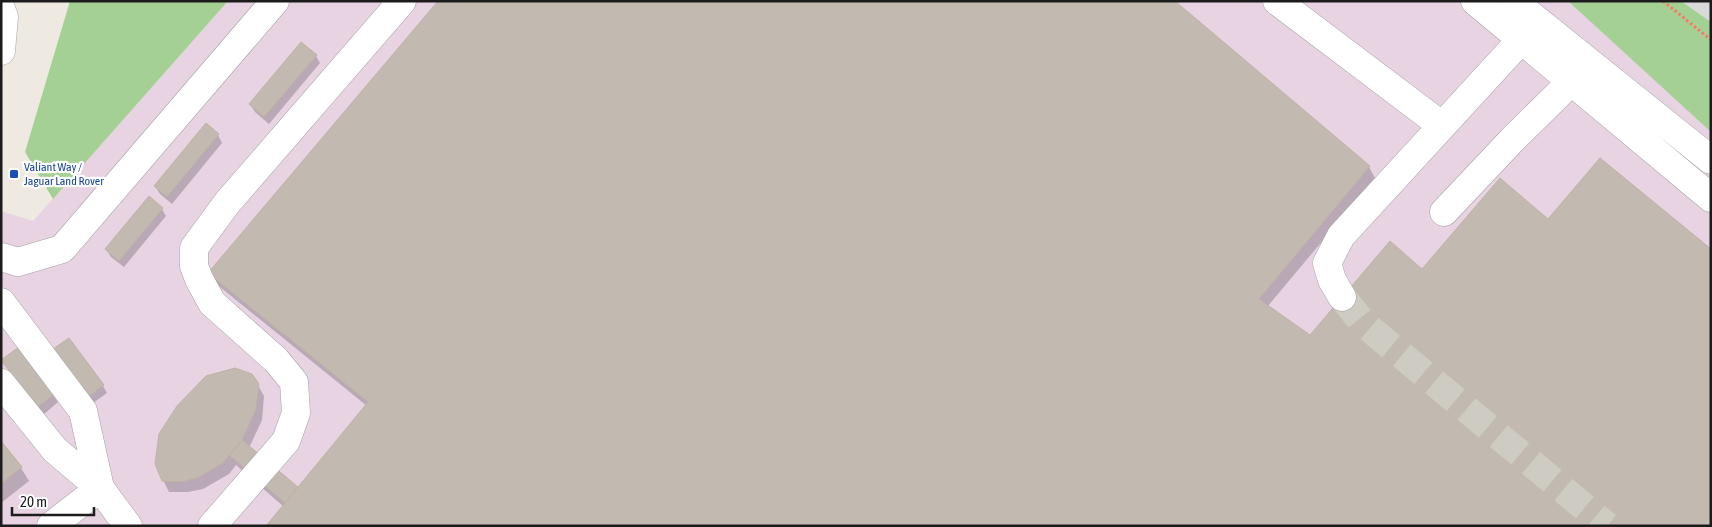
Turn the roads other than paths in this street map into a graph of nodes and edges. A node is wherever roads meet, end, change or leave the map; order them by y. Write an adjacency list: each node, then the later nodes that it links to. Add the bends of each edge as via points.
1 (275, 1): 14 (street, via 62,249 18,262)
2 (402, 1): 21 (street, via 227,203 194,248 194,266 212,303 276,360 294,382 296,413 286,441)
3 (1277, 1): 10 (street)
4 (1476, 1): 7 (street)
5 (1513, 1): 11 (street)
6 (1, 10): 8 (street, via 4,17)
7 (1521, 40): 9 (street); 10 (street)
8 (1, 51)
9 (1572, 82): 12 (street); 13 (street)
10 (1441, 125): 15 (street, via 1340,236 1327,263)
11 (1711, 160)
12 (1711, 198)
13 (1444, 212)
14 (1, 257)
15 (1342, 297)
16 (1, 302): 18 (street, via 83,411)
17 (1, 383): 18 (street, via 55,450)
18 (100, 488): 19 (street); 20 (street)
19 (51, 526)
20 (128, 526)
21 (212, 526)

